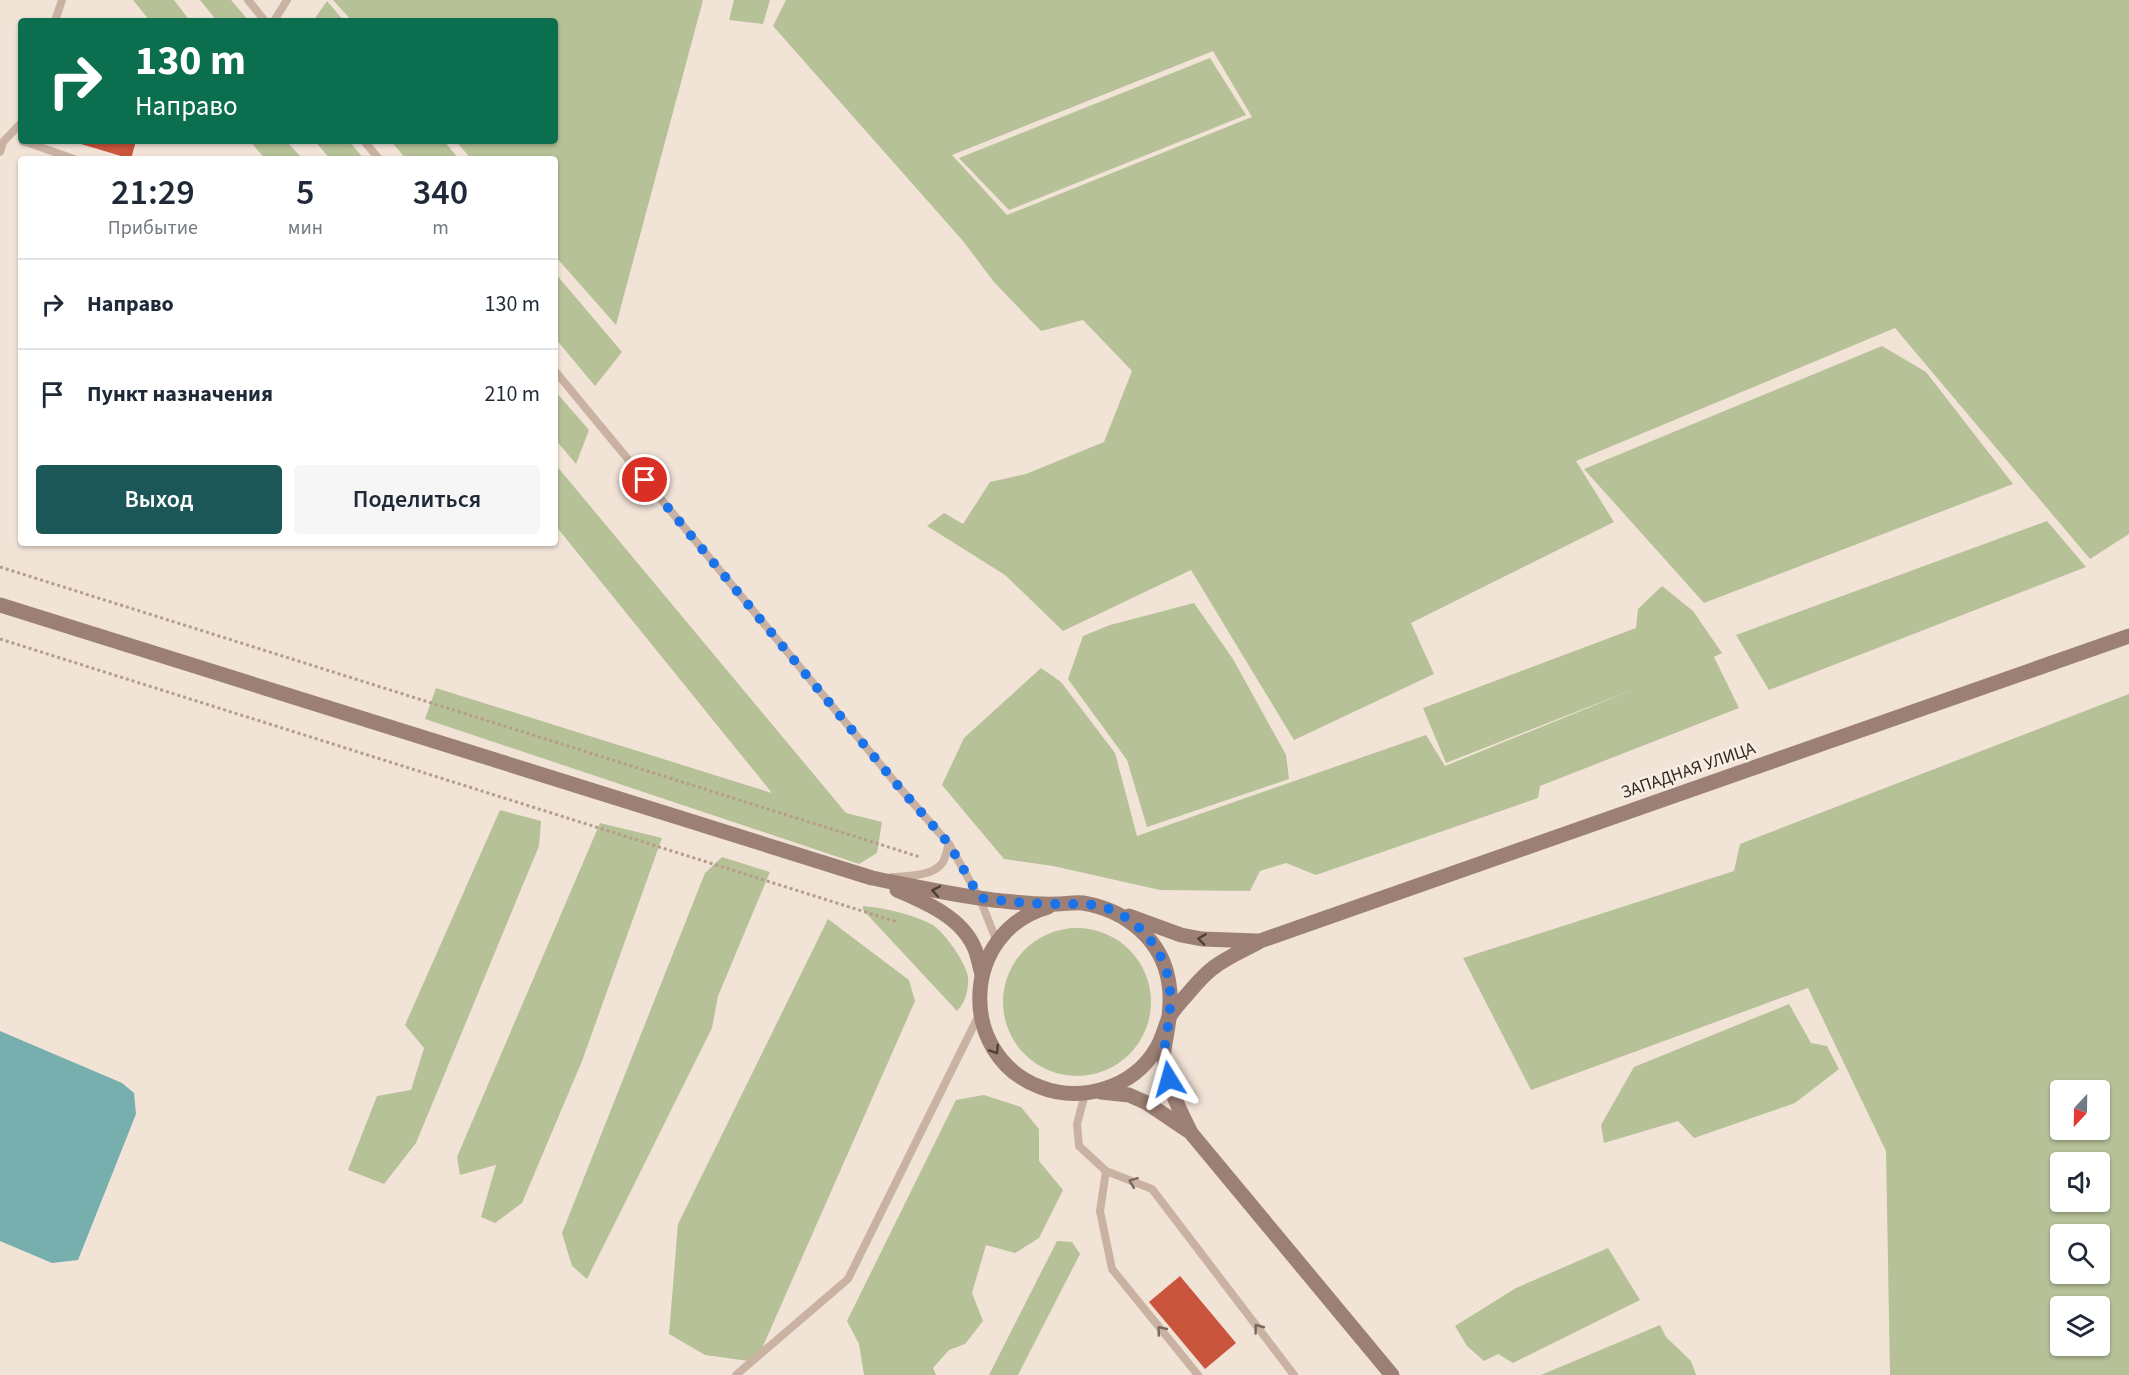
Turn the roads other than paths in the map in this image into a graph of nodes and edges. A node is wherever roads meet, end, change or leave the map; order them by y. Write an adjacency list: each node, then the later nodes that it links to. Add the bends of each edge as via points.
1 (62, 0): 4 (lane)
2 (248, 0): 5 (lane)
3 (287, 0): 6 (lane)
4 (56, 18)
5 (263, 18)
6 (276, 18)
7 (18, 126): 8 (lane)
8 (9, 136): 9 (lane); 12 (lane)
9 (18, 139)
10 (31, 144): 13 (lane)
11 (366, 144): 14 (lane)
12 (0, 152)
13 (65, 156)
14 (376, 156)
15 (558, 375): 18 (lane)
16 (0, 605): 19 (main road)
17 (2129, 636): 23 (main road, ЗАПАДНАЯ УЛИЦА)
18 (949, 844): 19 (lane, via 943,862 935,870 912,876); 20 (lane)
19 (872, 878): 20 (main road, one-way to 19); 25 (main road, via 936,908 958,925 974,947)
20 (980, 898): 21 (main road); 24 (lane)
21 (1057, 904): 22 (main road); 24 (main road, via 1024,917)
22 (1104, 907): 23 (main road, ЗАПАДНАЯ УЛИЦА, one-way to 22, via 1227,942 1181,935); 27 (main road, via 1134,924 1157,950 1169,983)
23 (1260, 941): 27 (main road, ЗАПАДНАЯ УЛИЦА, via 1212,968)
24 (997, 942): 25 (main road)
25 (982, 974): 26 (main road)
26 (980, 1013): 28 (main road, one-way to 28, via 994,1050 1022,1078 1059,1093); 31 (lane, via 849,1279)
27 (1168, 1018): 28 (main road, via 1155,1051 1144,1065 1115,1085); 29 (main road, via 1164,1055 1176,1103)
28 (1092, 1092): 29 (main road, via 1128,1095); 30 (lane, via 1077,1124 1079,1146)
29 (1191, 1133): 34 (main road)
30 (1106, 1171): 32 (lane, one-way to 30, via 1112,1269 1100,1211); 33 (lane, one-way to 30, via 1152,1189)
31 (736, 1375)
32 (1198, 1375)
33 (1294, 1375)
34 (1392, 1375)

